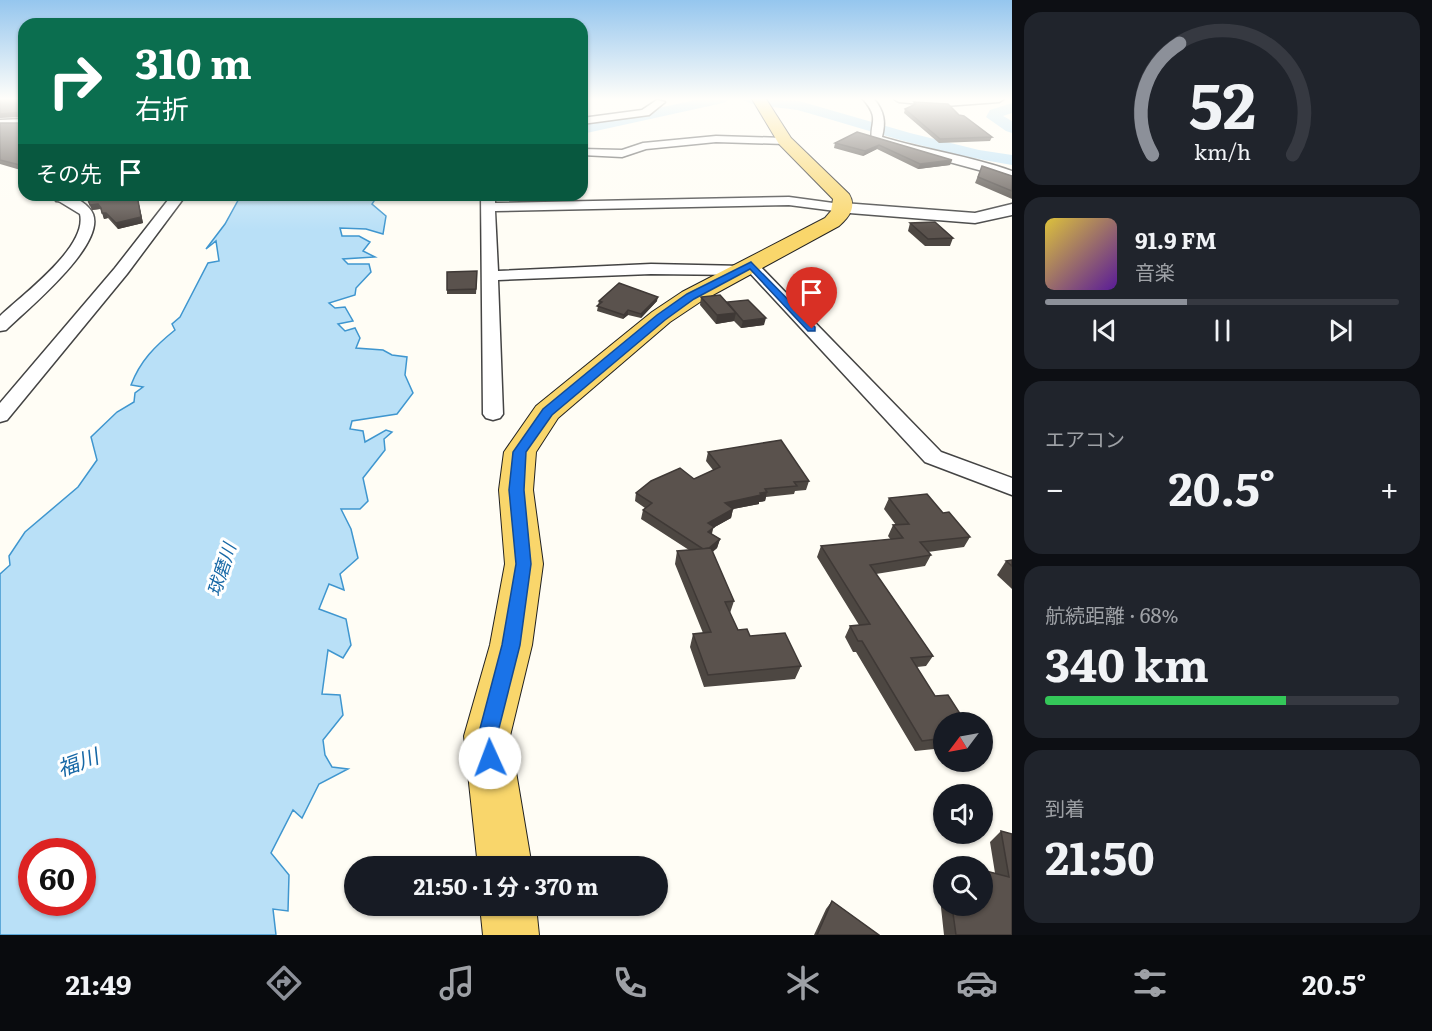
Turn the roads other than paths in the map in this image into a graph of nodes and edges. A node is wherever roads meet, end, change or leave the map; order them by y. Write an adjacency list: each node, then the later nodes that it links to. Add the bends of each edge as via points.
1 (678, 143): 4 (street, via 643,146 628,153)
2 (788, 143): 9 (main road, via 842,198)
3 (888, 143): 5 (street)
4 (588, 152)
5 (1012, 175)
6 (71, 201): 13 (street, via 87,213 90,222 84,237 47,283)
7 (174, 201): 15 (street, via 122,271)
8 (489, 201): 9 (street, via 757,201); 12 (street)
9 (843, 207): 10 (street, via 975,218); 11 (main road, via 832,222)
10 (1012, 209)
11 (746, 268): 12 (street); 16 (street, via 933,457); 17 (main road, via 661,317 547,412 520,452 516,490 524,564 511,645 487,736)
12 (490, 276): 14 (street)
13 (0, 326)
14 (493, 414)
15 (0, 416)
16 (1012, 487)
17 (503, 856)
18 (509, 916): 19 (main road)
19 (511, 935)

